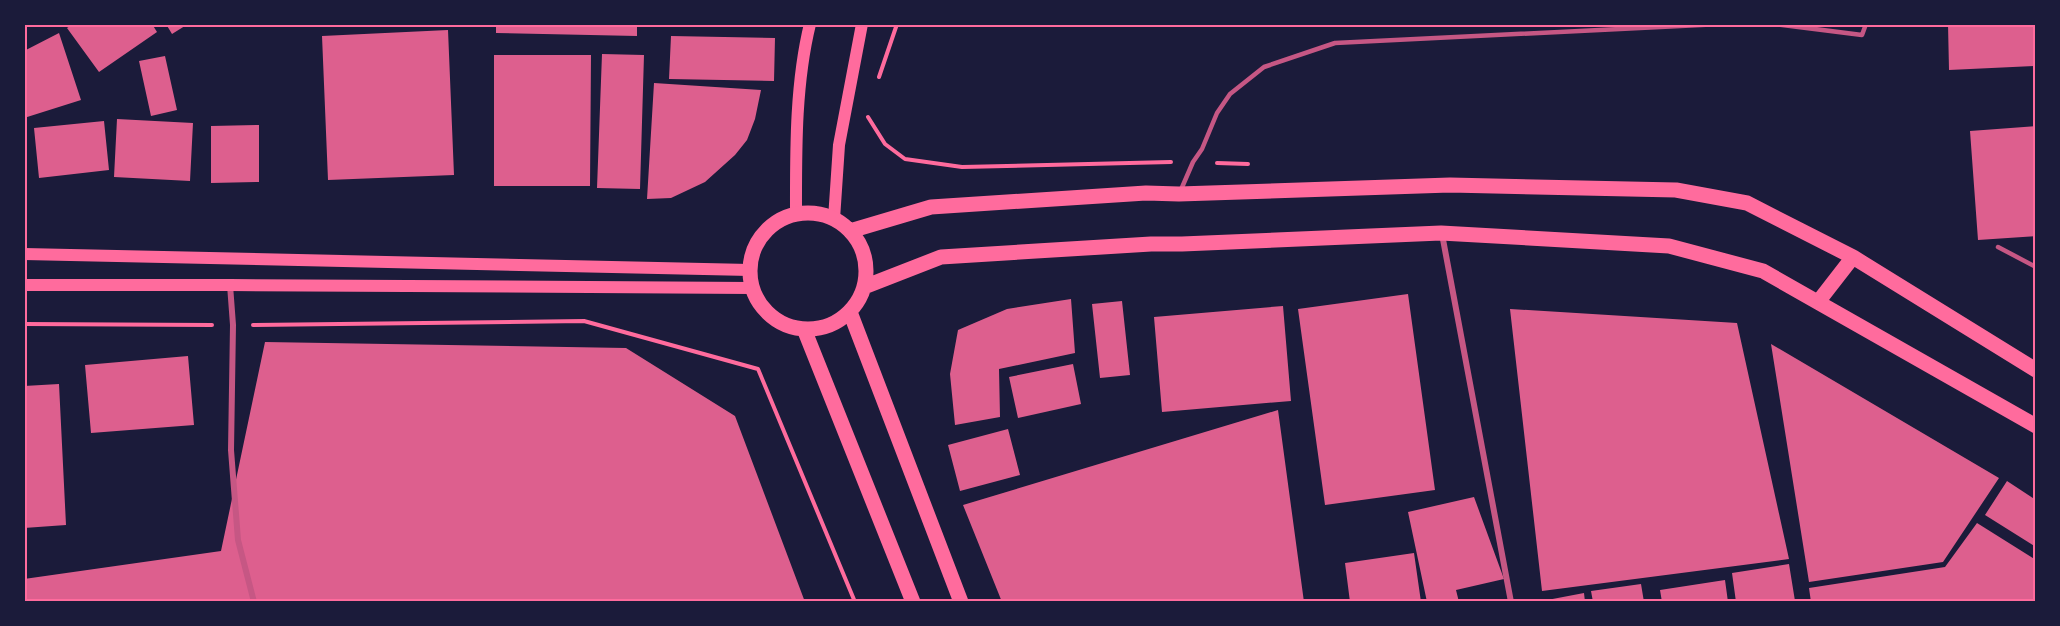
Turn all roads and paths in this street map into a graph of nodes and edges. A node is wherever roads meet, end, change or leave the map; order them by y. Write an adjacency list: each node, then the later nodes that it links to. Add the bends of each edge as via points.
1 (810, 24): 9 (main road, via 797,142)
2 (862, 24): 10 (main road, via 839,145)
3 (897, 24): 7 (path)
4 (1721, 24): 8 (lane, via 1335,43 1264,67 1230,94 1217,112)
5 (1775, 24): 6 (lane, via 1862,35)
6 (1866, 24)
7 (877, 82)
8 (1179, 194): 11 (main road, via 931,207); 15 (main road, via 1450,185 1676,190 1747,203)
9 (796, 215): 10 (main road); 17 (main road, via 778,222 763,235)
10 (834, 219): 11 (main road)
11 (850, 231): 20 (main road, via 861,248 866,267)
12 (1442, 233): 20 (main road, via 941,257); 22 (main road, via 1668,246 1763,271); 33 (street)
13 (1998, 247): 16 (lane)
14 (24, 254): 17 (main road)
15 (1853, 257): 22 (main road); 27 (main road)
16 (2036, 267)
17 (750, 270): 21 (main road)
18 (24, 285): 19 (main road)
19 (230, 285): 21 (main road); 25 (street)
20 (864, 287): 23 (main road)
21 (752, 288): 26 (main road, via 772,317 787,326)
22 (1818, 302): 28 (main road)
23 (850, 312): 26 (main road, via 821,328); 32 (main road)
24 (24, 324): 25 (path)
25 (233, 325): 29 (street, via 231,450 238,540); 30 (path, via 584,321 758,369)
26 (804, 329): 31 (main road)
27 (2036, 370)
28 (2036, 426)
29 (254, 602)
30 (855, 602)
31 (913, 602)
32 (961, 602)
33 (1511, 602)

